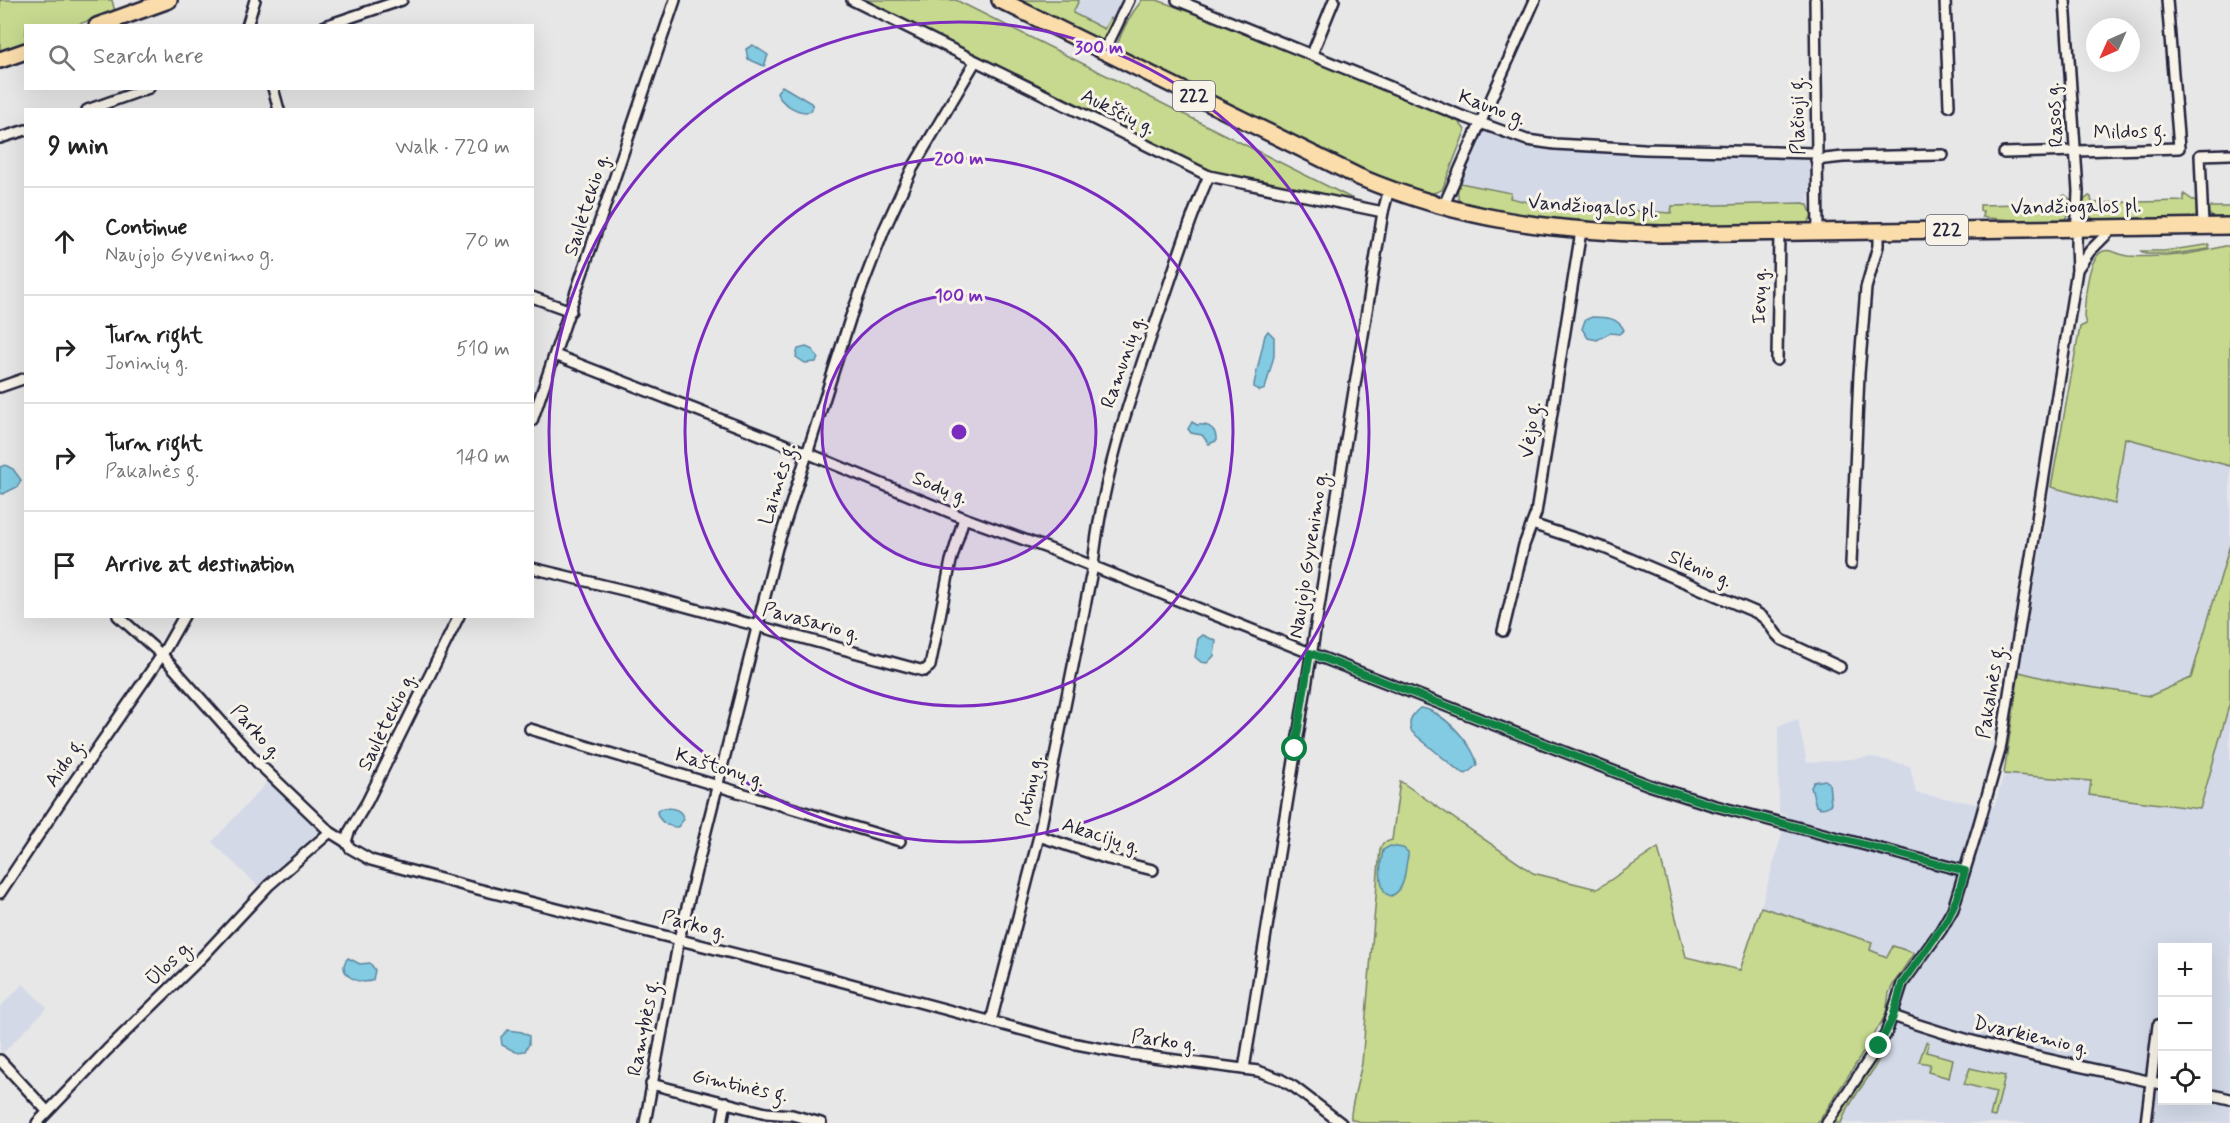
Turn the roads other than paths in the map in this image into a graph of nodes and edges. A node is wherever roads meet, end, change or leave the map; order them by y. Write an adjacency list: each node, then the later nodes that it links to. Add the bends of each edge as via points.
1 (169, 0): 15 (main road)
2 (255, 0): 16 (street)
3 (402, 0): 17 (street)
4 (675, 0): 50 (street, Saulėtekio g.)
5 (852, 0): 22 (street, Aukščių g.)
6 (1000, 0): 19 (main road, Vandžiogalos pl. / 222)
7 (1129, 0): 19 (street)
8 (1177, 0): 20 (street, Kauno g.)
9 (1334, 0): 20 (street)
10 (1535, 0): 28 (street)
11 (1815, 0): 35 (street, Plačioji g.)
12 (1945, 0): 25 (street)
13 (2065, 0): 31 (street, Rasos g.)
14 (2168, 0): 31 (street, Mildos g., via 2180,148)
15 (103, 24)
16 (248, 24)
17 (331, 24)
18 (24, 52): 21 (main road)
19 (1104, 52): 37 (main road, Vandžiogalos pl. / 222)
20 (1312, 54): 28 (street, Kauno g.)
21 (0, 60)
22 (975, 62): 36 (street, Aukščių g.); 56 (street, Laimės g., via 912,169 884,230 850,316)
23 (143, 90): 26 (street)
24 (274, 90): 27 (street)
25 (1949, 106)
26 (93, 108)
27 (278, 108)
28 (1479, 123): 35 (street, Kauno g., via 1527,140 1555,144); 38 (street)
29 (24, 131): 30 (street)
30 (0, 138)
31 (2075, 152): 32 (street, Mildos g.); 43 (street, Rasos g.)
32 (2004, 153)
33 (2230, 154): 41 (street, via 2200,155)
34 (1943, 155): 35 (street)
35 (1816, 156): 46 (street, Plačioji g.)
36 (1209, 176): 39 (street, Aukščių g.); 60 (street, Ramunių g., via 1184,237 1120,429)
37 (1389, 189): 38 (main road, Vandžiogalos pl. / 222); 39 (street, Naujojo Gyvenimo g.)
38 (1443, 207): 44 (main road, Vandžiogalos pl. / 222, via 1492,219)
39 (1383, 212): 67 (street, Naujojo Gyvenimo g.)
40 (2230, 225): 41 (main road, Vandžiogalos pl. / 222)
41 (2203, 226): 42 (main road, Vandžiogalos pl. / 222)
42 (2114, 227): 43 (main road, Vandžiogalos pl. / 222); 48 (street)
43 (2077, 228): 45 (main road, Vandžiogalos pl. / 222); 48 (street, Pakalnės g.)
44 (1581, 231): 47 (main road, Vandžiogalos pl. / 222); 58 (street, Vėjo g.)
45 (1878, 231): 46 (main road, Vandžiogalos pl. / 222); 59 (street, via 1878,246 1866,288 1859,374)
46 (1818, 232): 47 (main road, Vandžiogalos pl. / 222)
47 (1779, 233): 52 (street, Ievų g.)
48 (2077, 270): 77 (street, Pakalnės g., via 2000,750)
49 (534, 298): 50 (street)
50 (571, 311): 51 (street, Saulėtekio g.)
51 (555, 355): 55 (street, Saulėtekio g.); 56 (street, Sodų g.)
52 (1777, 360)
53 (24, 379): 54 (street)
54 (0, 387)
55 (534, 416)
56 (807, 453): 57 (street, Sodų g.); 65 (street, Laimės g., via 768,579)
57 (964, 518): 60 (street, Sodų g.); 65 (street, Pavasario g., via 926,670)
58 (1533, 524): 66 (street, Vėjo g.); 69 (street, Slėnio g., via 1607,549 1755,612 1768,620 1782,640)
59 (1851, 564)
60 (1093, 566): 67 (street, Sodų g.); 73 (street, Putinų g.)
61 (534, 568): 65 (street, Pavasario g.)
62 (120, 618): 68 (street, Parko g.)
63 (183, 618): 68 (street, Aido g.)
64 (458, 618): 75 (street, Saulėtekio g.)
65 (758, 626): 71 (street, Laimės g.)
66 (1503, 631)
67 (1310, 653): 77 (street, Sodų g., via 1659,789); 84 (street, Naujojo Gyvenimo g.)
68 (162, 655): 72 (street, Parko g., via 240,745); 78 (street, Aido g.)
69 (1840, 668)
70 (530, 729): 71 (street, Kaštonų g.)
71 (717, 785): 74 (street, Kaštonų g.); 79 (street, Laimės g.)
72 (330, 832): 75 (street, Parko g.); 91 (street, Ūlos g., via 270,885)
73 (1039, 836): 76 (street, Akacijų g.); 81 (street, Putinų g.)
74 (900, 841)
75 (346, 842): 79 (street, Parko g., via 377,862)
76 (1153, 870)
77 (1965, 871): 80 (street, Pakalnės g., via 1947,920 1902,984)
78 (0, 893)
79 (679, 939): 81 (street, Parko g.); 87 (street, Ramybės g.)
80 (1893, 1017): 85 (street, Dvarkiemio g., via 1993,1047); 99 (street, Pakalnės g., via 1879,1046)
81 (991, 1021): 84 (street, Parko g., via 1107,1051)
82 (2158, 1025): 85 (street)
83 (0, 1060): 91 (street)
84 (1244, 1069): 92 (street, Parko g., via 1280,1079)
85 (2151, 1081): 86 (street, Dvarkiemio g.); 100 (street)
86 (2158, 1083)
87 (651, 1084): 90 (street, Gimtinės g.); 94 (street, Ramybės g.)
88 (2212, 1095): 89 (street)
89 (2230, 1099)
90 (726, 1102): 95 (street); 96 (street, Gimtinės g.)
91 (47, 1111): 93 (street, Ūlos g.)
92 (1328, 1113): 97 (street); 98 (street, Parko g.)
93 (37, 1123)
94 (645, 1123)
95 (722, 1123)
96 (822, 1123)
97 (1323, 1123)
98 (1341, 1123)
99 (1827, 1123)
100 (2146, 1123)

